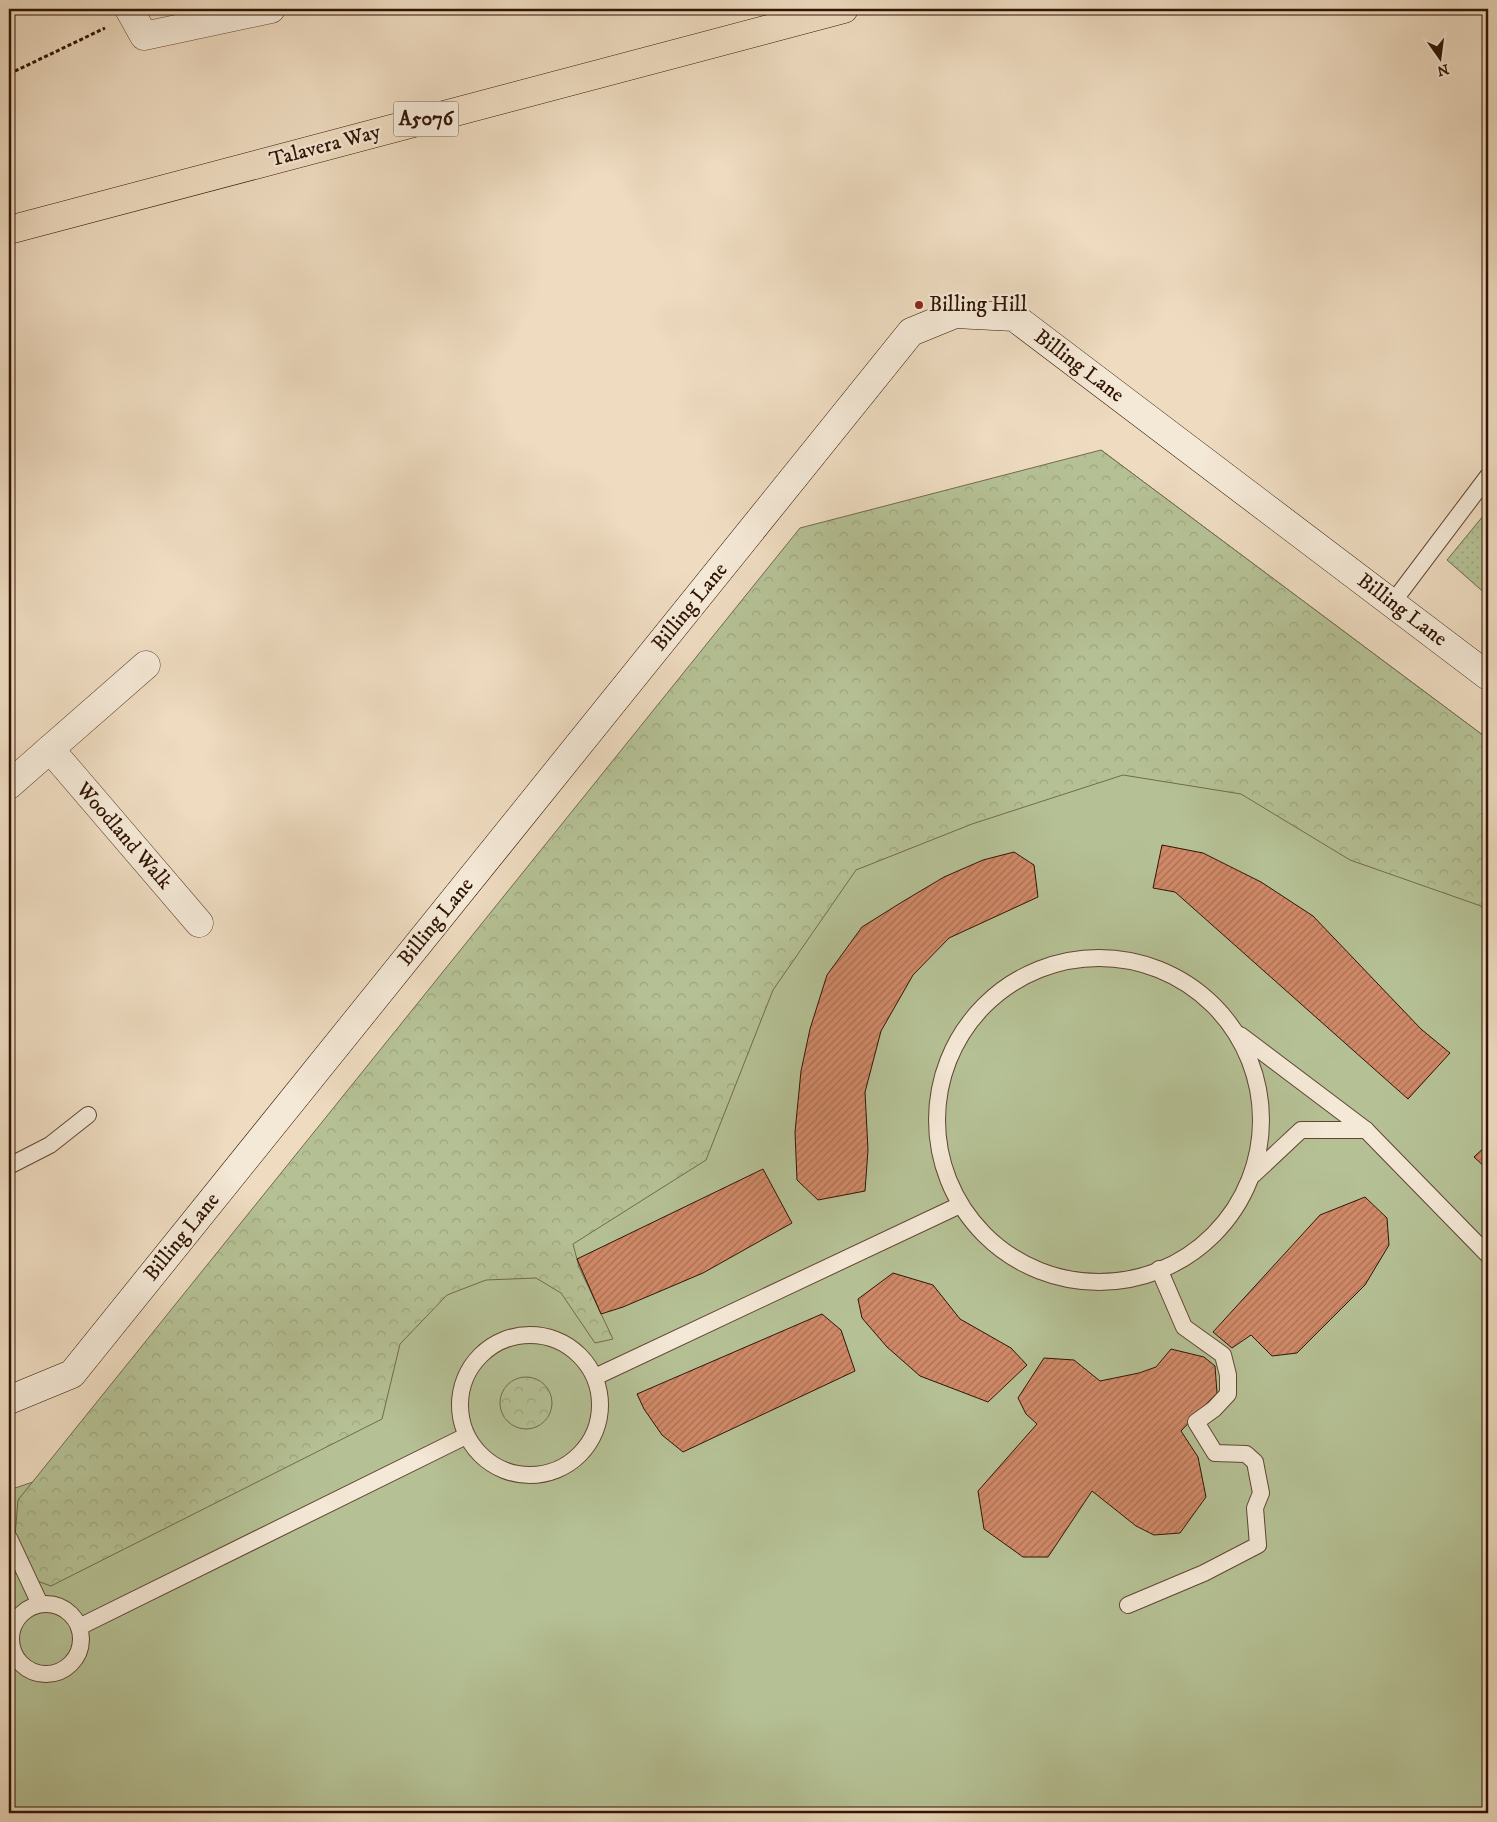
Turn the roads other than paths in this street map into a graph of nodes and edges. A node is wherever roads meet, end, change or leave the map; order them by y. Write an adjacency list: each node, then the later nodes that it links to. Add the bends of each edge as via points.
1 (271, 9): 3 (street, via 144,36)
2 (844, 9): 4 (main road, Talavera Way / A5076)
3 (130, 12)
4 (9, 230)
5 (1488, 476): 6 (lane)
6 (1393, 602): 8 (street, Billing Lane); 21 (street, Billing Lane, via 1014,317 954,314 911,332 72,1374)
7 (146, 665): 9 (street)
8 (1488, 676)
9 (50, 749): 10 (street); 11 (street, Woodland Walk)
10 (9, 785)
11 (199, 923)
12 (1238, 1033): 14 (lane); 16 (lane, via 1258,1078 1262,1127); 17 (lane, via 1205,995 1161,969 1112,957 1061,961 1014,981 975,1014 948,1057 936,1107 940,1157)
13 (88, 1115): 15 (lane, via 50,1145)
14 (1366, 1130): 16 (lane, via 1301,1130); 18 (lane)
15 (9, 1166)
16 (1253, 1175): 19 (lane, via 1227,1221 1189,1256)
17 (960, 1205): 19 (lane, via 993,1244 1038,1271 1089,1282 1141,1278); 20 (lane)
18 (1488, 1255)
19 (1159, 1269): 25 (lane, via 1184,1327 1224,1355 1228,1394 1196,1422 1215,1453 1246,1454 1255,1462 1261,1493 1255,1508 1258,1545)
20 (595, 1377): 22 (lane, via 601,1398 600,1420 592,1441 578,1458 560,1470 538,1476 516,1475 496,1468 478,1454); 22 (lane, via 583,1358 566,1344 545,1336 530,1335 501,1341 482,1354 468,1371 460,1392 460,1414)
21 (9, 1400)
22 (466, 1436): 26 (lane)
23 (9, 1538): 24 (lane)
24 (40, 1604): 26 (lane, via 64,1608); 27 (lane, via 18,1616)
25 (1128, 1606)
26 (79, 1627): 27 (lane, via 79,1651 64,1669 52,1673 40,1674 19,1662)
27 (10, 1639)

